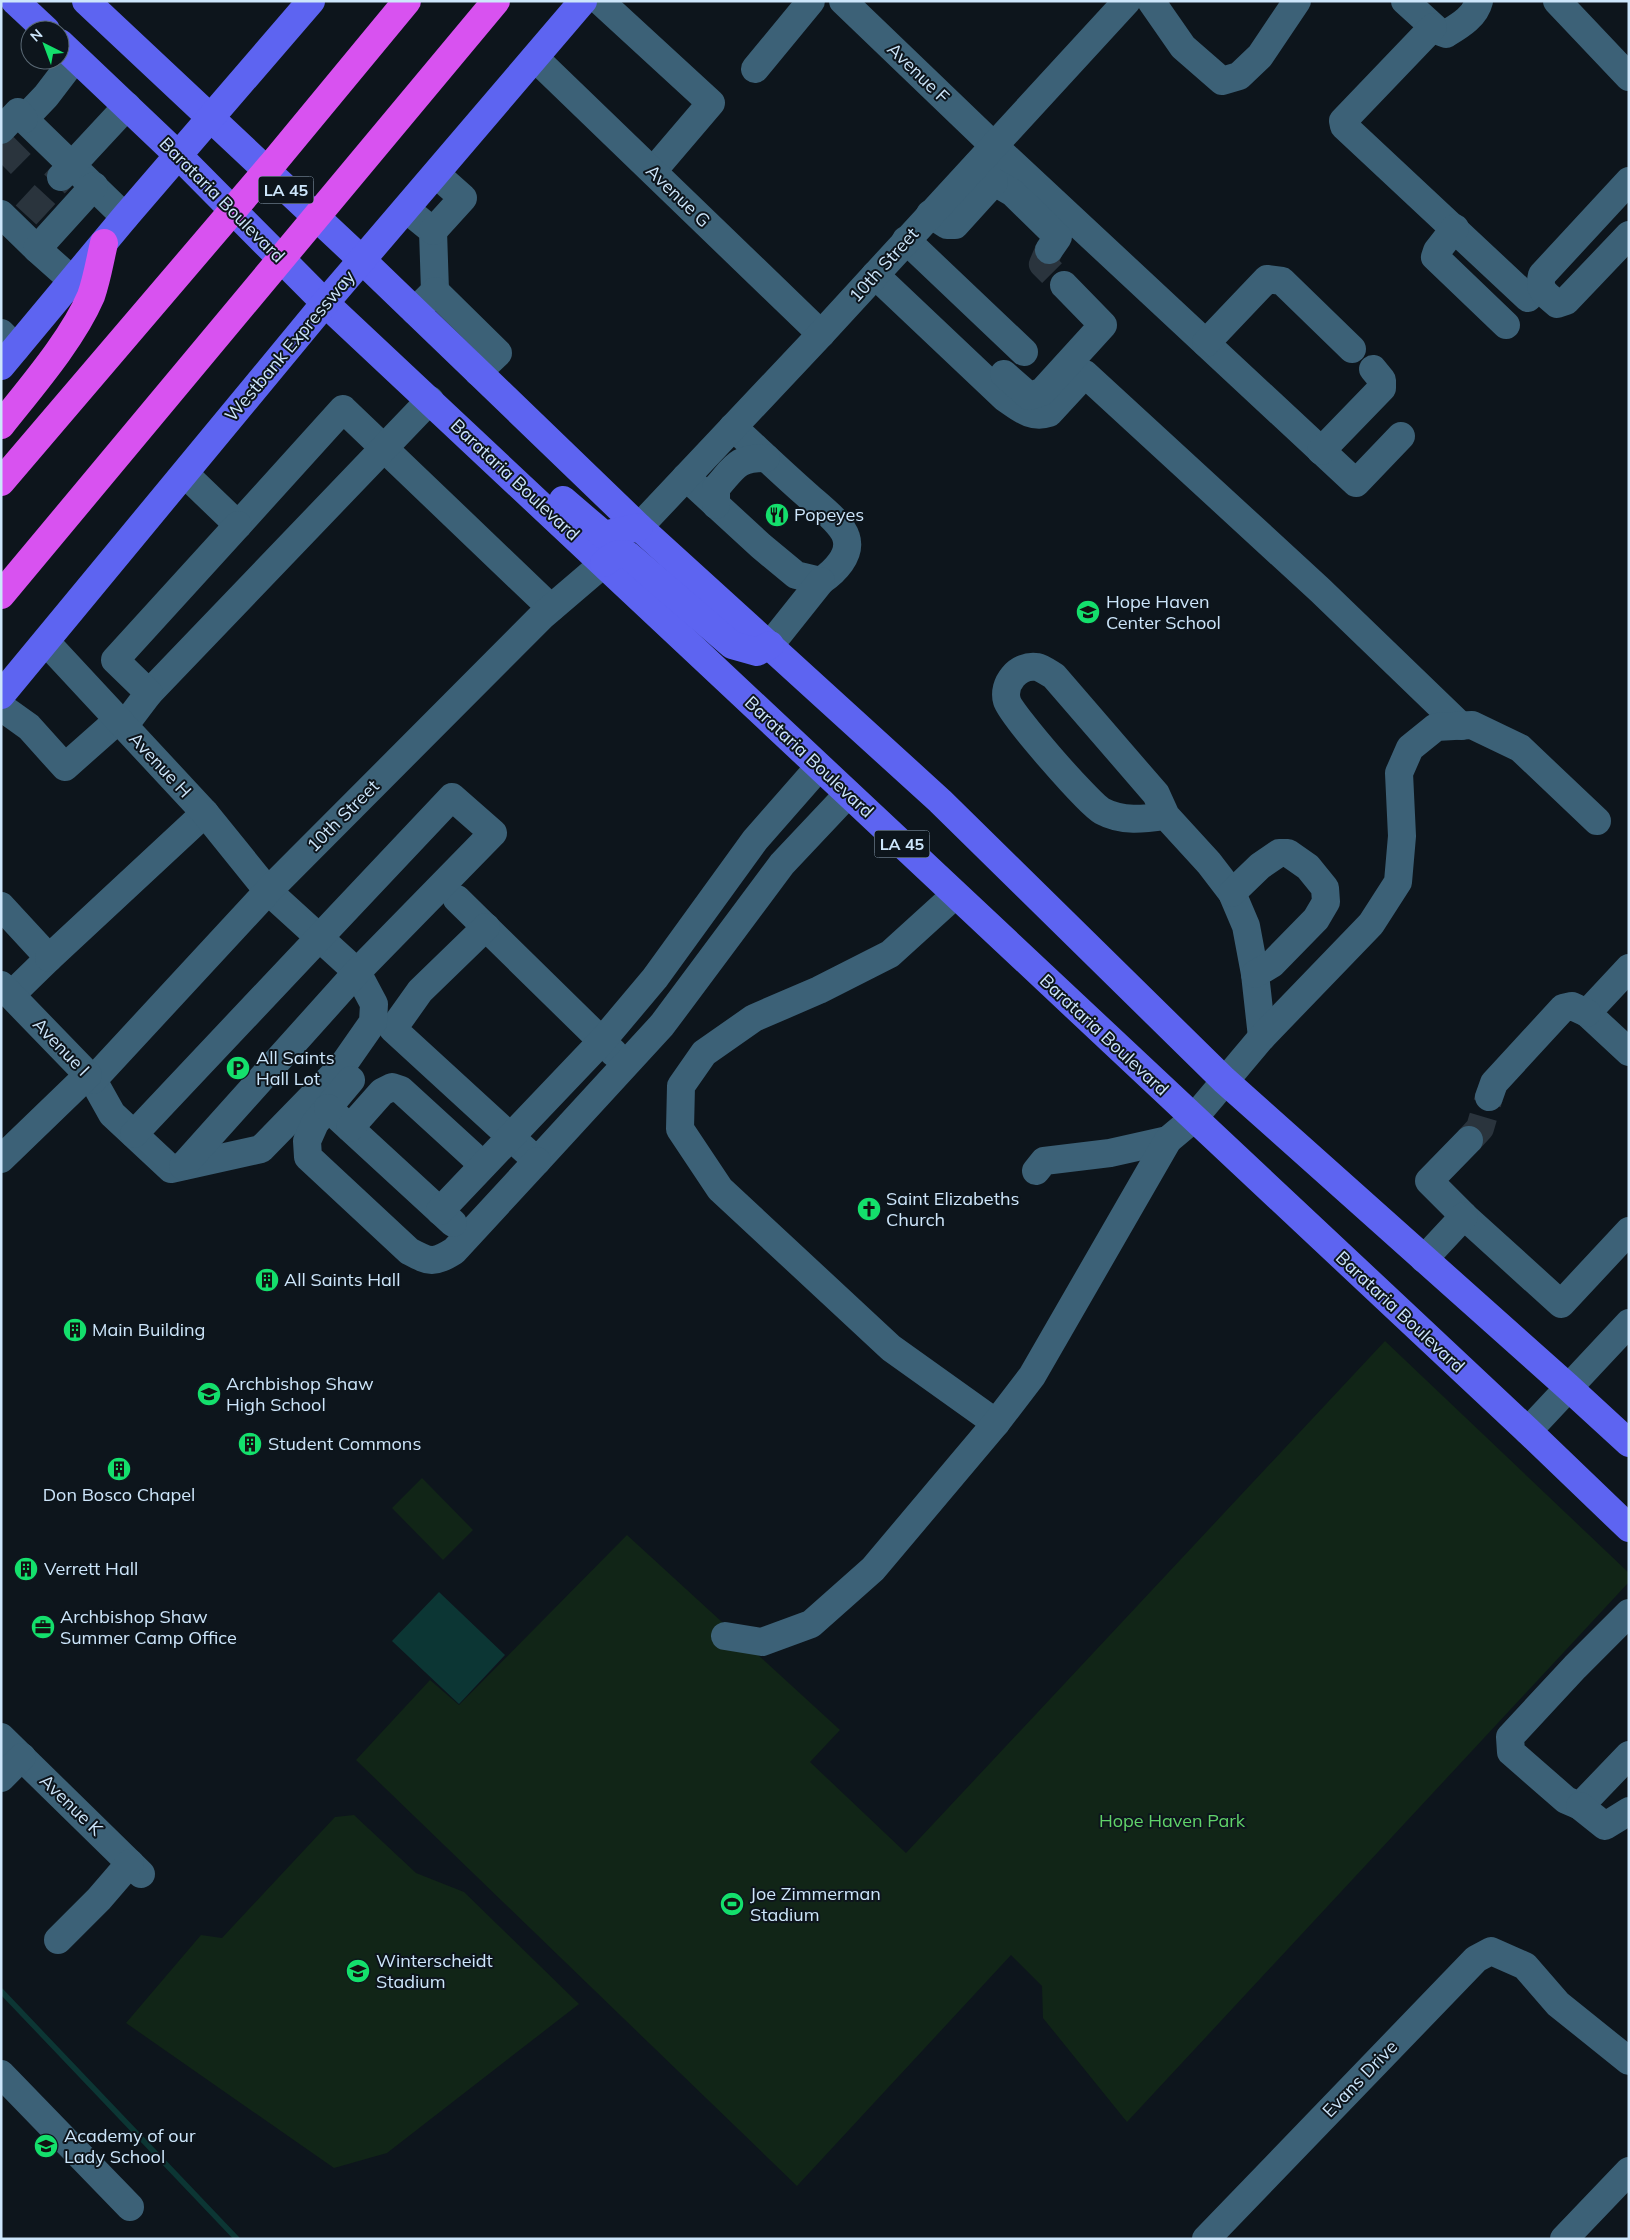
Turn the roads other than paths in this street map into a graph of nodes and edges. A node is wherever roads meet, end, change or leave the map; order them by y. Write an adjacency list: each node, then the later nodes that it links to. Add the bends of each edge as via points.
1 (15, 1): 16 (main road)
2 (86, 1): 24 (main road, LA 45)
3 (311, 1): 24 (main road)
4 (407, 1): 70 (highway)
5 (496, 1): 76 (highway)
6 (583, 1): 19 (main road, Westbank Expressway)
7 (600, 1): 29 (street, via 711,103)
8 (811, 1): 20 (street)
9 (1127, 1): 27 (street, 10th Street)
10 (1151, 1): 11 (street, via 1183,47 1222,81 1239,76 1260,56)
11 (1297, 1)
12 (1405, 1): 17 (street)
13 (1479, 1): 17 (street, via 1477,10 1446,34)
14 (1557, 1): 22 (street)
15 (846, 2): 27 (street, Avenue F)
16 (35, 20)
17 (1433, 27): 36 (street, via 1342,120 1344,126)
18 (70, 53): 23 (main road, Barataria Boulevard / LA 45)
19 (535, 58): 29 (street, Avenue G); 30 (main road, Westbank Expressway)
20 (755, 69)
21 (59, 70): 25 (street, via 46,96)
22 (1629, 77)
23 (127, 106): 26 (main road, Barataria Boulevard / LA 45); 28 (street)
24 (211, 120): 26 (main road); 43 (main road, LA 45)
25 (21, 130): 28 (street)
26 (179, 156): 34 (main road); 49 (main road, Barataria Boulevard / LA 45)
27 (988, 164): 39 (street, 10th Street, via 930,214); 42 (street, via 1058,237); 54 (street)
28 (67, 171): 32 (street)
29 (653, 171): 53 (street, Avenue G)
30 (436, 174): 33 (main road, Westbank Expressway); 37 (street, via 462,198)
31 (1629, 181): 38 (street, via 1542,275 1542,290 1557,304 1566,301)
32 (94, 186): 34 (street); 41 (street)
33 (406, 209): 37 (street); 43 (main road, Westbank Expressway)
34 (126, 217): 40 (main road)
35 (14, 219): 41 (street)
36 (1455, 228): 48 (street); 52 (street, via 1435,257)
37 (433, 231): 47 (street)
38 (1629, 235)
39 (906, 240): 44 (street, 10th Street); 57 (street)
40 (104, 244): 45 (main road); 61 (highway, via 91,295 73,329)
41 (37, 248): 45 (street)
42 (1050, 250)
43 (362, 260): 49 (main road, Westbank Expressway); 50 (main road, LA 45)
44 (875, 275): 51 (street); 53 (street, 10th Street)
45 (73, 281): 55 (main road)
46 (1064, 286): 51 (street, via 1103,325 1042,392 1029,396 965,340)
47 (434, 291): 50 (street); 59 (street, via 498,353)
48 (1528, 298)
49 (326, 303): 60 (main road, Barataria Boulevard / LA 45); 68 (main road, Westbank Expressway)
50 (415, 312): 59 (main road, LA 45)
51 (920, 320): 84 (street, via 1006,398 1032,415 1049,413 1085,374 1327,597)
52 (1506, 325)
53 (822, 334): 62 (street, 10th Street)
54 (1206, 343): 56 (street, via 1267,278 1274,278 1282,281); 66 (street)
55 (6, 349)
56 (1352, 349)
57 (1024, 352)
58 (1373, 369): 66 (street, via 1382,380 1382,388)
59 (478, 372): 73 (main road, LA 45)
60 (430, 400): 63 (main road, Barataria Boulevard / LA 45); 65 (street)
61 (1, 425)
62 (733, 427): 67 (street); 69 (street, 10th Street)
63 (466, 434): 73 (main road, via 482,434 496,441 604,535); 74 (main road, Barataria Boulevard / LA 45)
64 (1400, 436): 66 (street, via 1356,483)
65 (384, 449): 72 (street, via 343,409); 77 (street); 80 (street)
66 (1321, 450)
67 (766, 458): 71 (street, via 746,458 736,466 716,488); 75 (street, via 832,518 846,537 847,552 840,564)
68 (185, 474): 72 (street); 78 (main road, Westbank Expressway)
69 (686, 477): 71 (street); 73 (street, 10th Street)
70 (1, 482)
71 (716, 504): 75 (street, via 796,575)
72 (238, 526): 80 (street, via 115,660)
73 (639, 528): 79 (main road, LA 45)
74 (604, 563): 77 (street, 10th Street); 79 (main road, via 620,553 628,555 732,645 757,652); 85 (main road, Barataria Boulevard / LA 45)
75 (821, 581): 79 (street)
76 (1, 595)
77 (551, 608): 90 (street, 10th Street)
78 (46, 642): 81 (main road, Westbank Expressway); 83 (street, Avenue H)
79 (770, 645): 109 (main road, LA 45, via 940,801)
80 (149, 693): 83 (street)
81 (1, 695)
82 (1, 707): 83 (street, via 29,727 65,767)
83 (121, 723): 87 (street, Avenue H)
84 (1461, 726): 89 (street, via 1472,725 1520,748); 104 (street, via 1436,727 1410,748 1399,773 1402,836 1398,882 1371,924)
85 (819, 766): 86 (main road, Barataria Boulevard / LA 45); 105 (street, via 755,840 655,978)
86 (848, 794): 92 (main road, Barataria Boulevard / LA 45); 107 (street, via 782,864 662,1025)
87 (205, 812): 90 (street, Avenue H); 97 (street)
88 (1166, 816): 88 (street, via 1156,794 1054,676 1037,667 1018,670 1010,678 1006,699 1012,712 1101,811 1122,818); 91 (street)
89 (1597, 821)
90 (268, 891): 96 (street, Avenue H); 108 (street, 10th Street)
91 (1232, 893): 100 (street, via 1246,926); 100 (street, via 1260,866 1279,853 1288,852 1308,867 1325,888 1326,902 1316,919 1272,964)
92 (955, 895): 112 (main road, Barataria Boulevard / LA 45); 132 (street, via 890,954 820,990 754,1018 704,1053 681,1086 680,1129 720,1189 892,1348)
93 (457, 899): 95 (street)
94 (1, 906): 97 (street)
95 (486, 927): 103 (street, via 420,991); 105 (street)
96 (318, 937): 99 (street, Avenue H); 99 (street, via 452,797 493,833); 114 (street)
97 (49, 958): 101 (street)
98 (1629, 968): 102 (street)
99 (357, 972): 122 (street); 122 (street, via 374,1004 373,1022 343,1065 261,1149)
100 (1255, 974): 104 (street)
101 (6, 990): 108 (street, Avenue I)
102 (1588, 1013): 106 (street); 110 (street, via 1572,1006 1563,1008 1494,1083)
103 (393, 1029): 111 (street); 115 (street)
104 (1262, 1037): 109 (street)
105 (602, 1041): 107 (street); 115 (street)
106 (1629, 1052)
107 (625, 1066): 120 (street)
108 (90, 1077): 114 (street, Avenue I, via 112,1114); 119 (street, 10th Street)
109 (1224, 1080): 112 (street); 129 (main road, LA 45)
110 (1489, 1097)
111 (328, 1108): 113 (street); 128 (street, via 315,1123 307,1141 308,1157 394,1237 427,1261 439,1260 454,1251)
112 (1193, 1119): 116 (street); 133 (main road, Barataria Boulevard / LA 45)
113 (350, 1128): 121 (street, via 382,1092 392,1087 400,1090); 125 (street)
114 (134, 1134): 122 (street, Avenue I, via 171,1169)
115 (510, 1137): 120 (street); 121 (street)
116 (1168, 1140): 118 (street); 124 (street)
117 (1468, 1140): 126 (street, via 1429,1181)
118 (1110, 1153): 123 (street, via 1044,1162); 124 (street)
119 (1, 1159)
120 (537, 1161): 128 (street)
121 (483, 1165): 125 (street)
122 (183, 1166)
123 (1036, 1171)
124 (1142, 1188): 132 (street, via 1032,1376)
125 (440, 1211): 128 (street)
126 (1464, 1216): 127 (street, via 1561,1304); 129 (street)
127 (1629, 1231)
128 (467, 1236)
129 (1424, 1258): 131 (main road, LA 45)
130 (1629, 1323): 131 (street)
131 (1568, 1387): 133 (street); 134 (main road, LA 45)
132 (996, 1423): 137 (street, via 873,1570 811,1624 762,1642)
133 (1528, 1431): 135 (main road, Barataria Boulevard / LA 45)
134 (1629, 1443)
135 (1629, 1528)
136 (1629, 1613): 142 (street, via 1510,1737 1511,1752 1566,1800)
137 (725, 1636)
138 (1, 1737): 140 (street, Avenue K)
139 (1629, 1755): 142 (street)
140 (22, 1757): 141 (street); 144 (street, Avenue K, via 135,1868 99,1898)
141 (1, 1778)
142 (1580, 1806): 143 (street, via 1605,1826)
143 (1629, 1810)
144 (58, 1940)
145 (1629, 2061): 149 (street, Evans Drive, via 1558,2004 1524,1966 1490,1950 1476,1959)
146 (1, 2074): 148 (street)
147 (1629, 2171): 150 (street)
148 (130, 2207)
149 (1206, 2239)
150 (1564, 2239)

